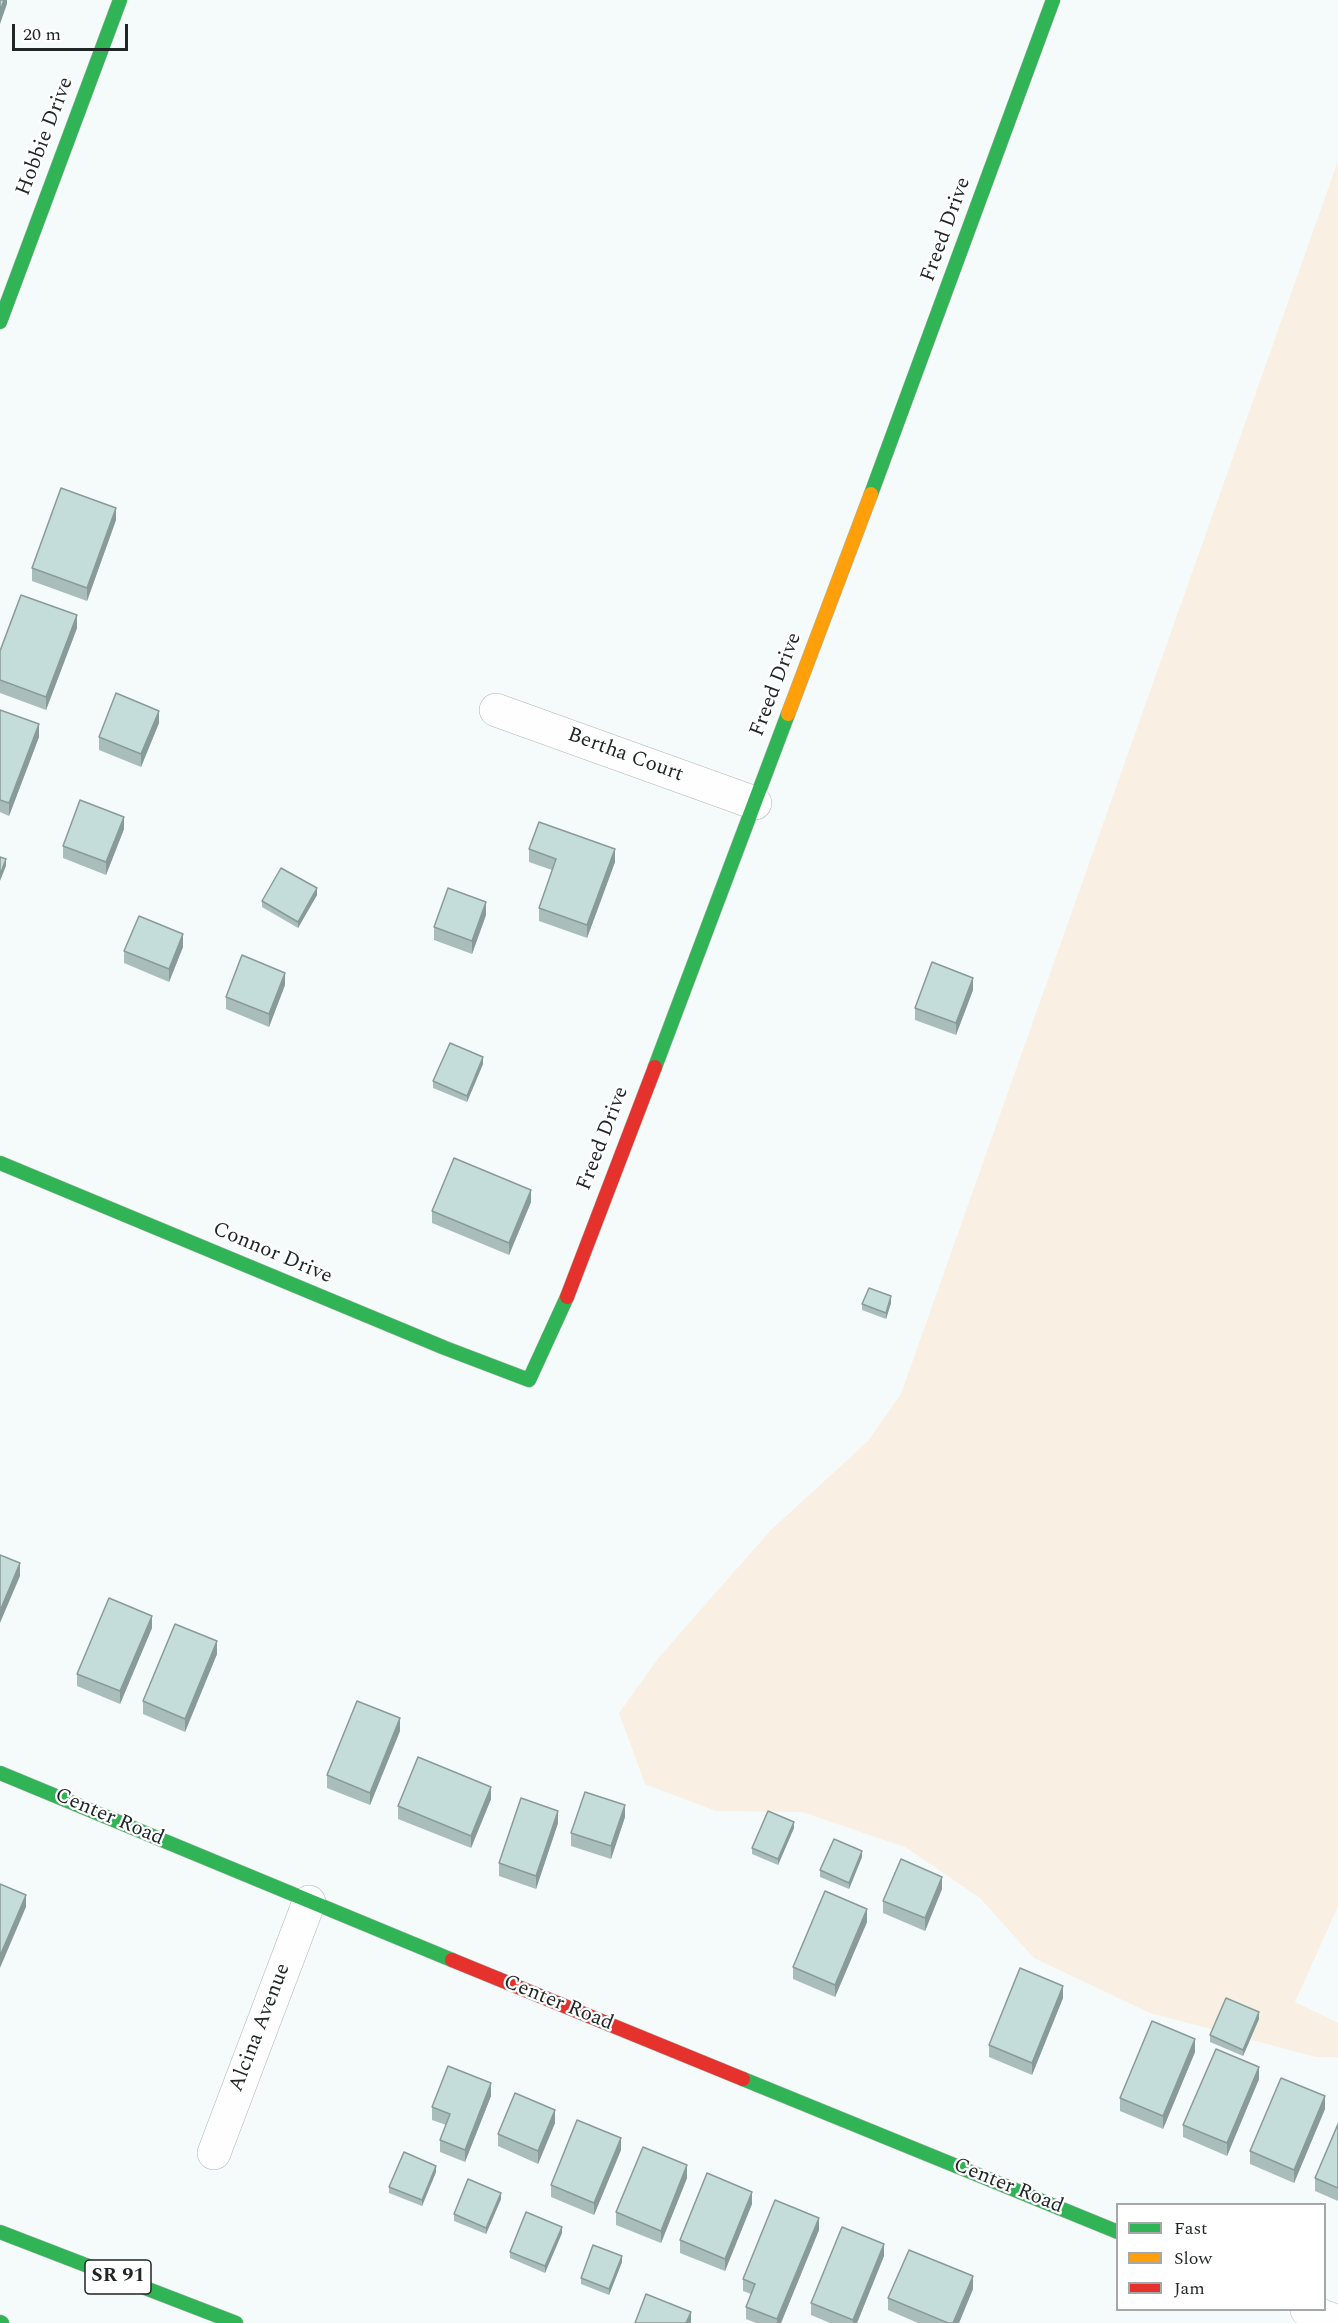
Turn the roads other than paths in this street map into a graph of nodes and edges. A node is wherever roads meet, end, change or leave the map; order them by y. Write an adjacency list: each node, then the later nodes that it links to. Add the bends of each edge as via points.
1 (120, 0): 3 (street, Hobbie Drive)
2 (1053, 0): 6 (street, Freed Drive)
3 (6, 283): 4 (street, Hobbie Drive)
4 (0, 322)
5 (496, 710): 6 (street, Bertha Court)
6 (755, 803): 8 (street, Freed Drive, via 569,1292)
7 (0, 1163): 8 (street, Connor Drive)
8 (530, 1380)
9 (0, 1773): 10 (street, Center Road)
10 (309, 1902): 11 (street, Alcina Avenue); 12 (street, Center Road)
11 (214, 2154)
12 (1116, 2231)
13 (0, 2232): 16 (street, SR 91)
14 (1310, 2311): 15 (street)
15 (1338, 2322)
16 (236, 2323)

